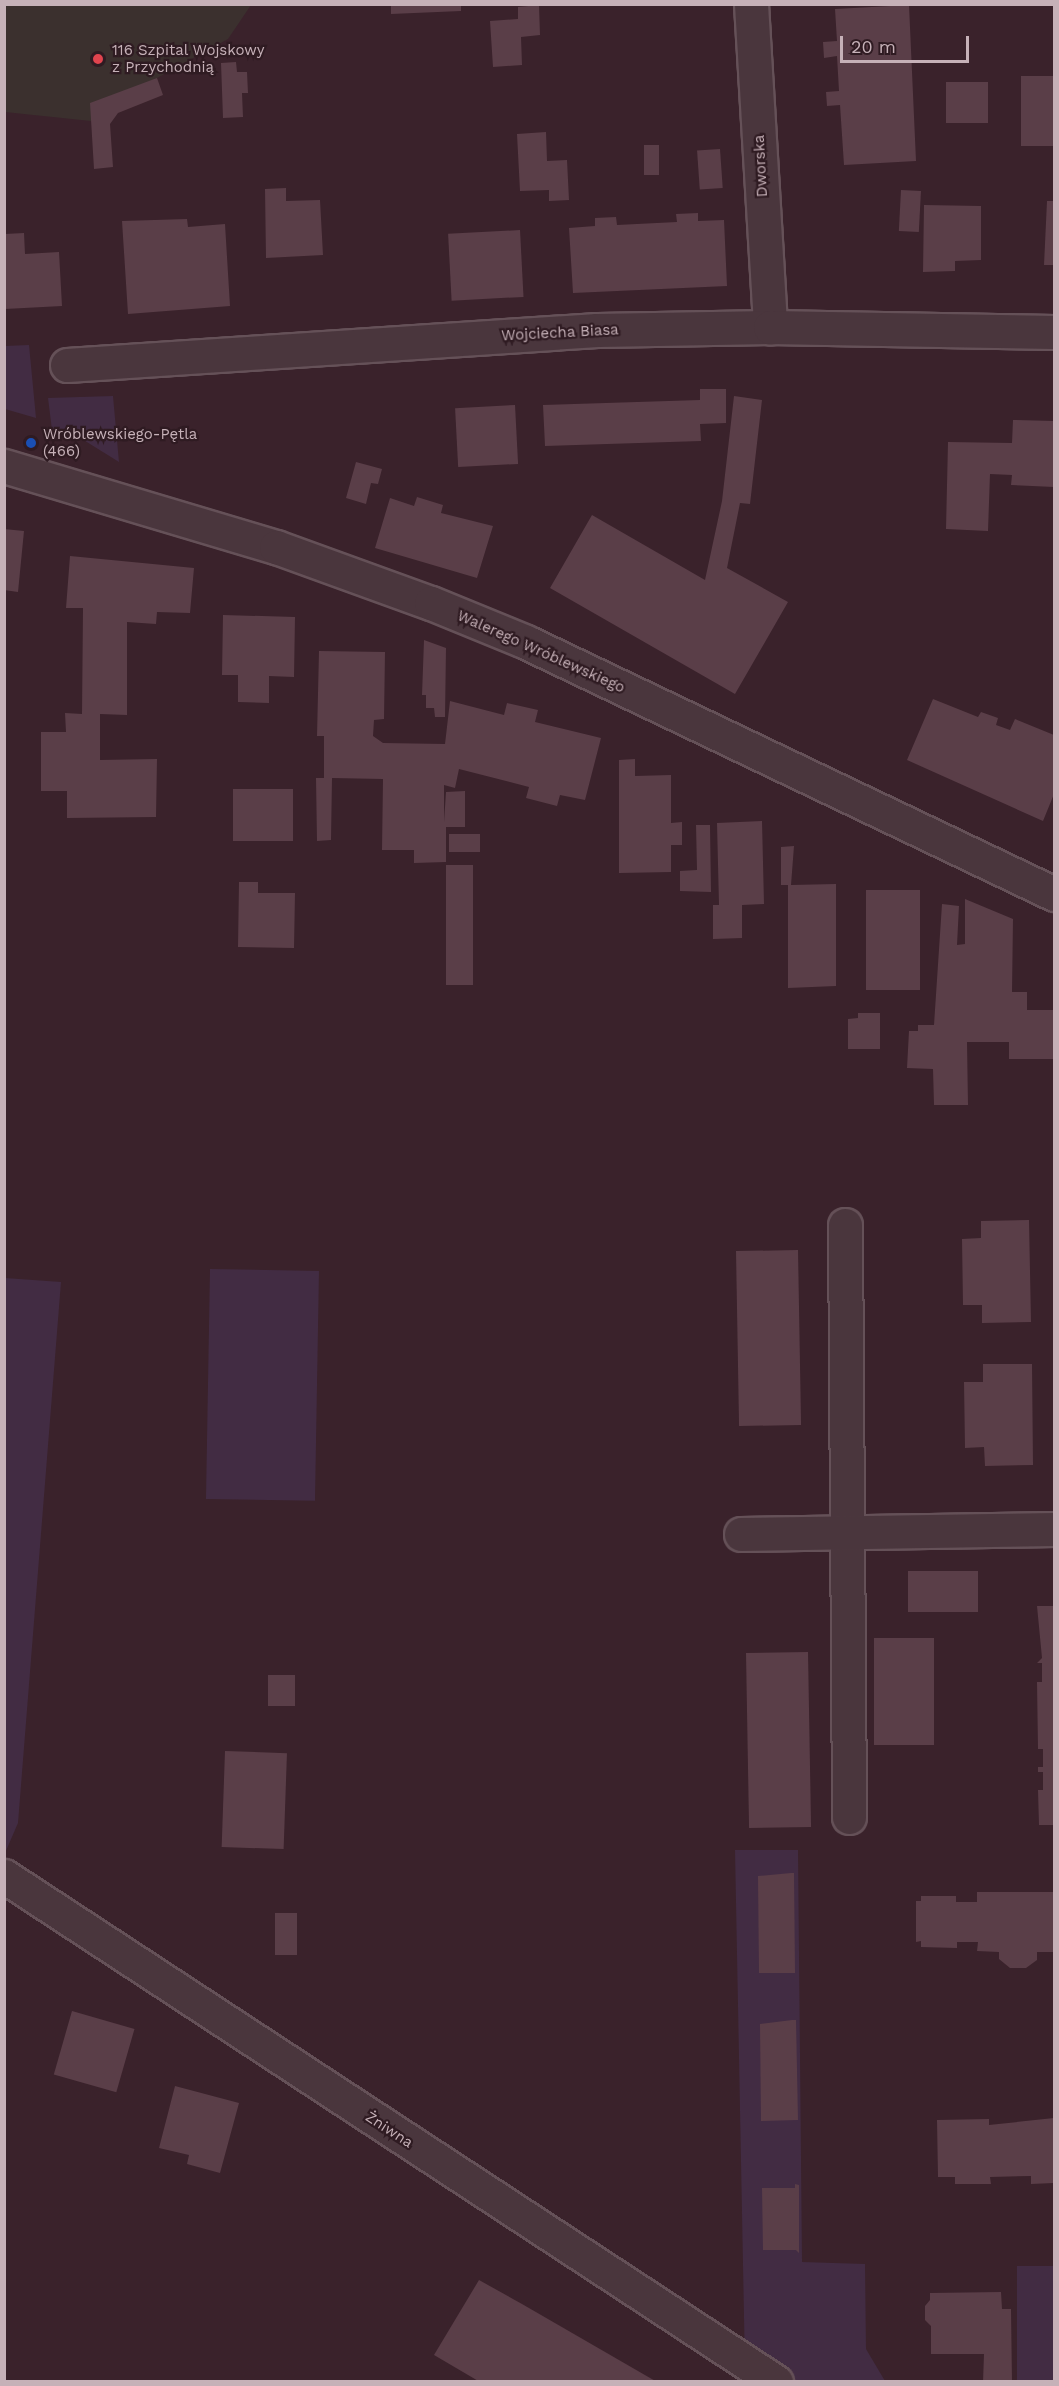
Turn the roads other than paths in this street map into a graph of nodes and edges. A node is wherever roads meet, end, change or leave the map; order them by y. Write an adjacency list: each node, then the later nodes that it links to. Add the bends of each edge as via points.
1 (751, 4): 2 (street, Dworska)
2 (770, 327): 3 (street, Wojciecha Biasa); 4 (street, Wojciecha Biasa, via 597,330)
3 (1054, 332)
4 (67, 365)
5 (4, 466): 6 (street, Walerego Wróblewskiego, via 276,547 431,603 526,642)
6 (1054, 894)
7 (845, 1225): 9 (street)
8 (1054, 1529): 9 (street)
9 (847, 1532): 10 (street); 11 (street)
10 (741, 1534)
11 (849, 1817)
12 (4, 1876): 13 (street, Żniwna)
13 (776, 2382)

